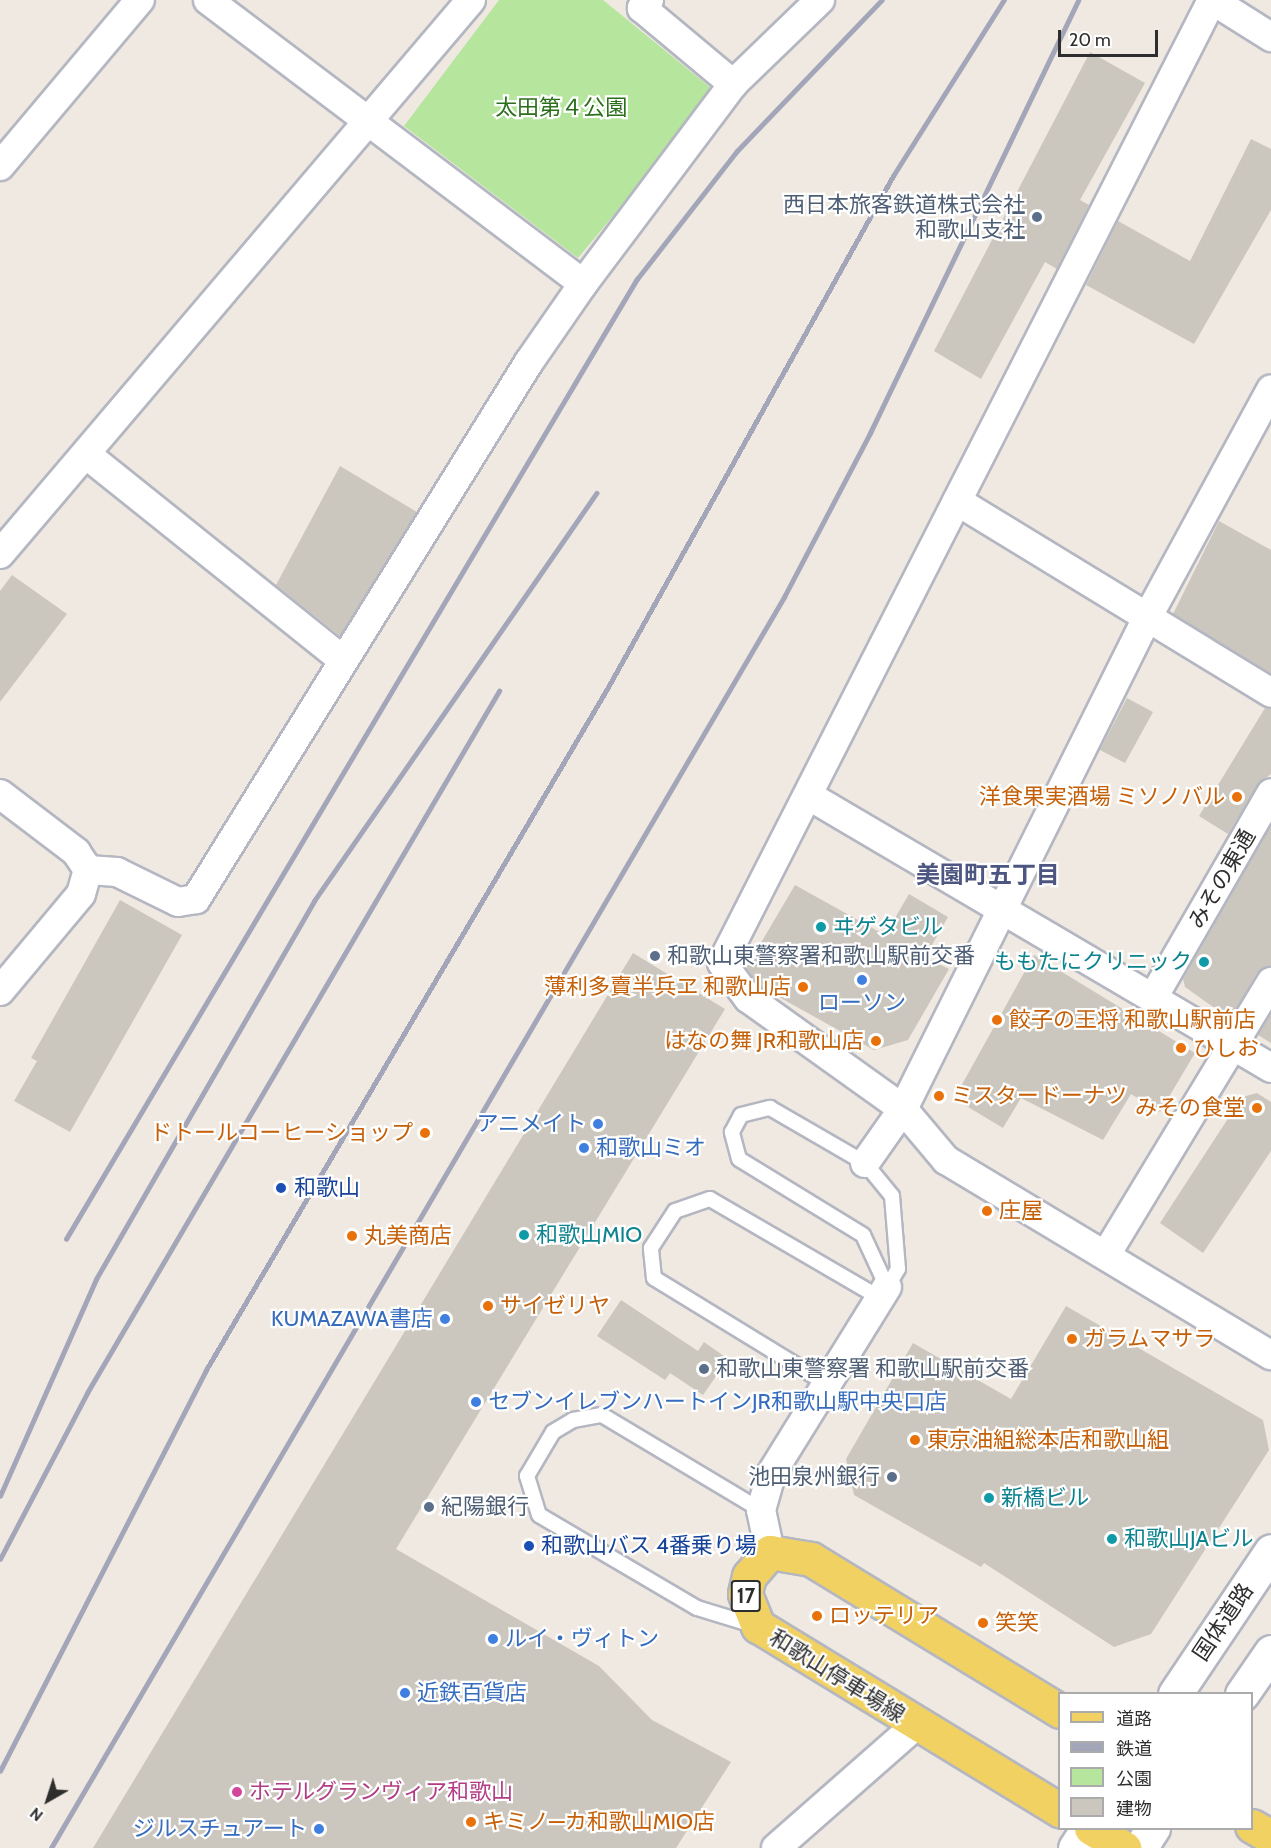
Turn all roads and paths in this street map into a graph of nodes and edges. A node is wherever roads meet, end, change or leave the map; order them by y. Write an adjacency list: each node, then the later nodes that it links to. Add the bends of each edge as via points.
1 (140, 0): 10 (street)
2 (208, 0): 9 (street)
3 (471, 0): 9 (street)
4 (650, 0): 8 (street, via 642,8)
5 (820, 0): 8 (street)
6 (1212, 0): 7 (street); 14 (street)
7 (1271, 37)
8 (734, 84): 11 (street)
9 (370, 122): 11 (street); 13 (street)
10 (0, 166)
11 (583, 284): 17 (street)
12 (1271, 390): 16 (street)
13 (87, 455): 15 (street); 17 (street)
14 (957, 501): 16 (street); 21 (street)
15 (0, 554)
16 (1147, 618): 18 (street); 23 (street)
17 (343, 660): 22 (street, via 196,899 177,902 117,872)
18 (1271, 693)
19 (1271, 793): 26 (street, みその東通)
20 (0, 794): 22 (street, via 76,852)
21 (811, 797): 23 (street); 29 (street, via 722,963 748,998)
22 (88, 870): 25 (street, via 81,894)
23 (1002, 907): 26 (street); 29 (street)
24 (1271, 982): 27 (street)
25 (0, 991)
26 (1154, 996): 27 (street)
27 (1235, 1046): 28 (street); 31 (street)
28 (1271, 1068)
29 (903, 1109): 30 (street); 31 (street, via 946,1160)
30 (865, 1163): 32 (lane, via 892,1196 898,1269); 32 (lane, via 770,1108 741,1115 732,1132 739,1159 863,1235)
31 (1107, 1253): 33 (street)
32 (883, 1292): 34 (street); 34 (lane, via 710,1199 675,1211 651,1248 654,1278)
33 (1271, 1354)
34 (827, 1384): 35 (street, via 771,1474)
35 (761, 1510): 37 (street); 38 (lane, via 602,1415 573,1420 553,1432 527,1476 539,1515 697,1608)
36 (1271, 1551): 40 (street, 国体道路)
37 (770, 1552): 38 (main road, 和歌山停車場線 / 17, via 749,1576 745,1594); 42 (main road, 17, via 811,1559)
38 (758, 1626): 43 (main road, 和歌山停車場線 / 17)
39 (1271, 1652): 41 (street)
40 (1176, 1692)
41 (1243, 1692)
42 (1058, 1710)
43 (916, 1725): 44 (main road, 和歌山停車場線 / 17); 50 (street)
44 (1058, 1809)
45 (1253, 1827): 49 (main road)
46 (1089, 1830): 51 (street)
47 (1093, 1830): 52 (main road)
48 (1152, 1830): 53 (street)
49 (1271, 1838)
50 (776, 1848)
51 (1076, 1848)
52 (1124, 1848)
53 (1140, 1848)

